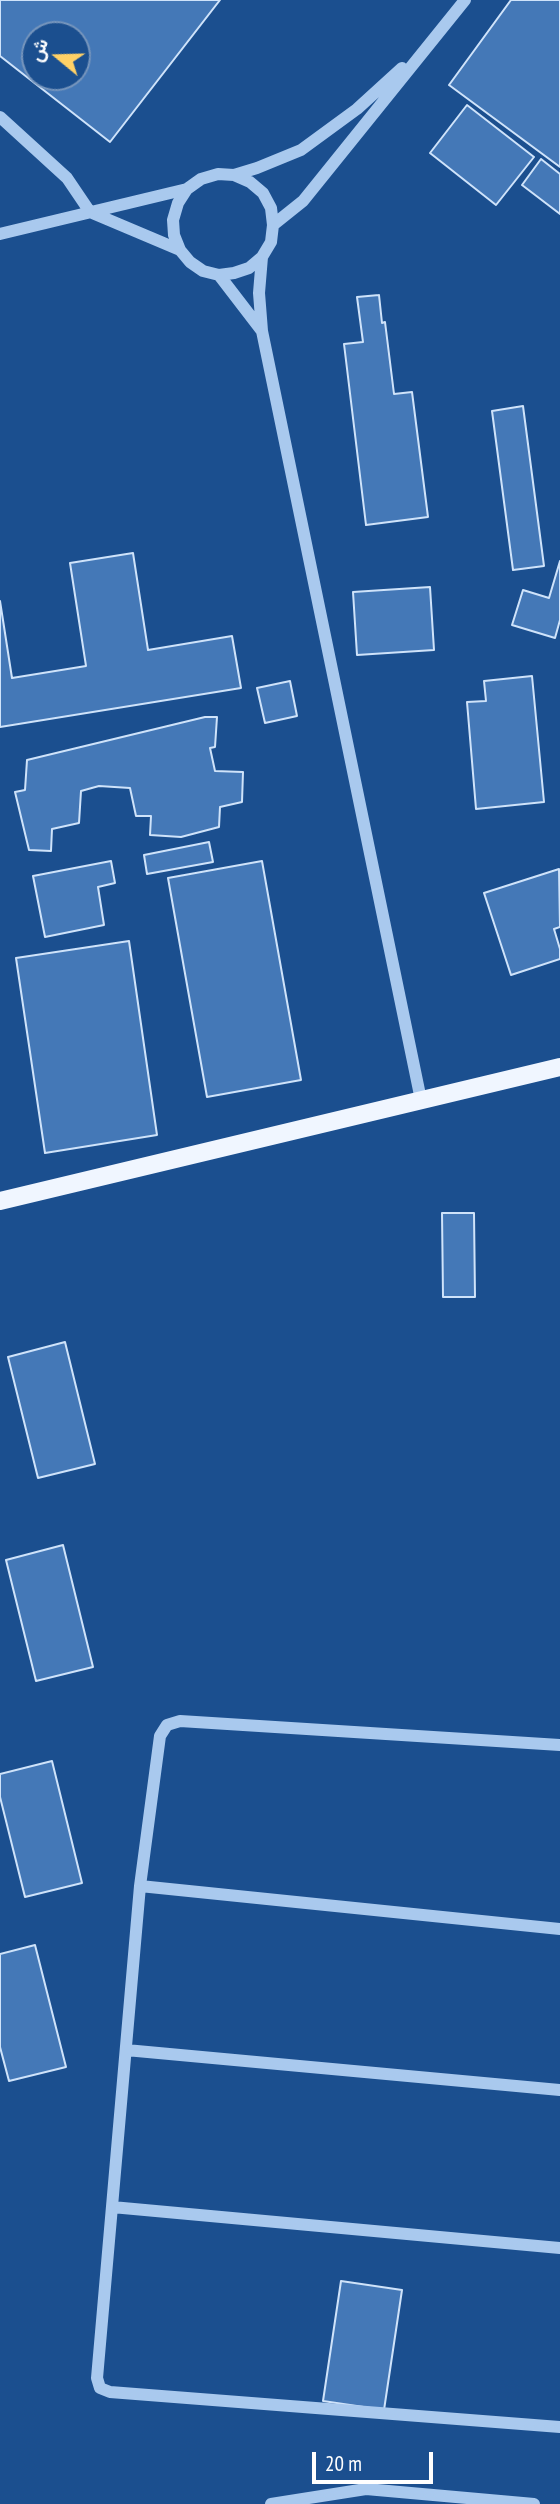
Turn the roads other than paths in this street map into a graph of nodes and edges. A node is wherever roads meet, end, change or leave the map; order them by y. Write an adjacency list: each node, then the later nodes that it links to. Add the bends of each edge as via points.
1 (465, 0): 2 (street)
2 (431, 42): 4 (street, via 319,138 301,150); 7 (street, via 303,201)
3 (0, 117): 6 (street, via 68,178)
4 (234, 175): 5 (street, via 201,179); 7 (street, via 263,193)
5 (187, 189): 6 (street); 9 (street, via 173,220)
6 (90, 212): 8 (street); 9 (street)
7 (274, 225): 10 (street)
8 (0, 234)
9 (180, 250): 11 (street, via 203,271)
10 (262, 257): 11 (street, via 249,268); 12 (street)
11 (219, 275): 12 (street)
12 (262, 331): 14 (street)
13 (560, 1067): 14 (main road)
14 (421, 1100): 15 (main road)
15 (0, 1201)
16 (560, 1745): 17 (street, via 180,1721 167,1725 160,1736)
17 (141, 1886): 18 (street); 19 (street)
18 (560, 1929)
19 (125, 2050): 20 (street); 21 (street)
20 (560, 2090)
21 (112, 2207): 22 (street); 23 (street, via 97,2378 100,2388)
22 (560, 2248)
23 (560, 2427)
24 (416, 2499): 25 (street, via 366,2489); 26 (street)
25 (271, 2504)
26 (534, 2504)

